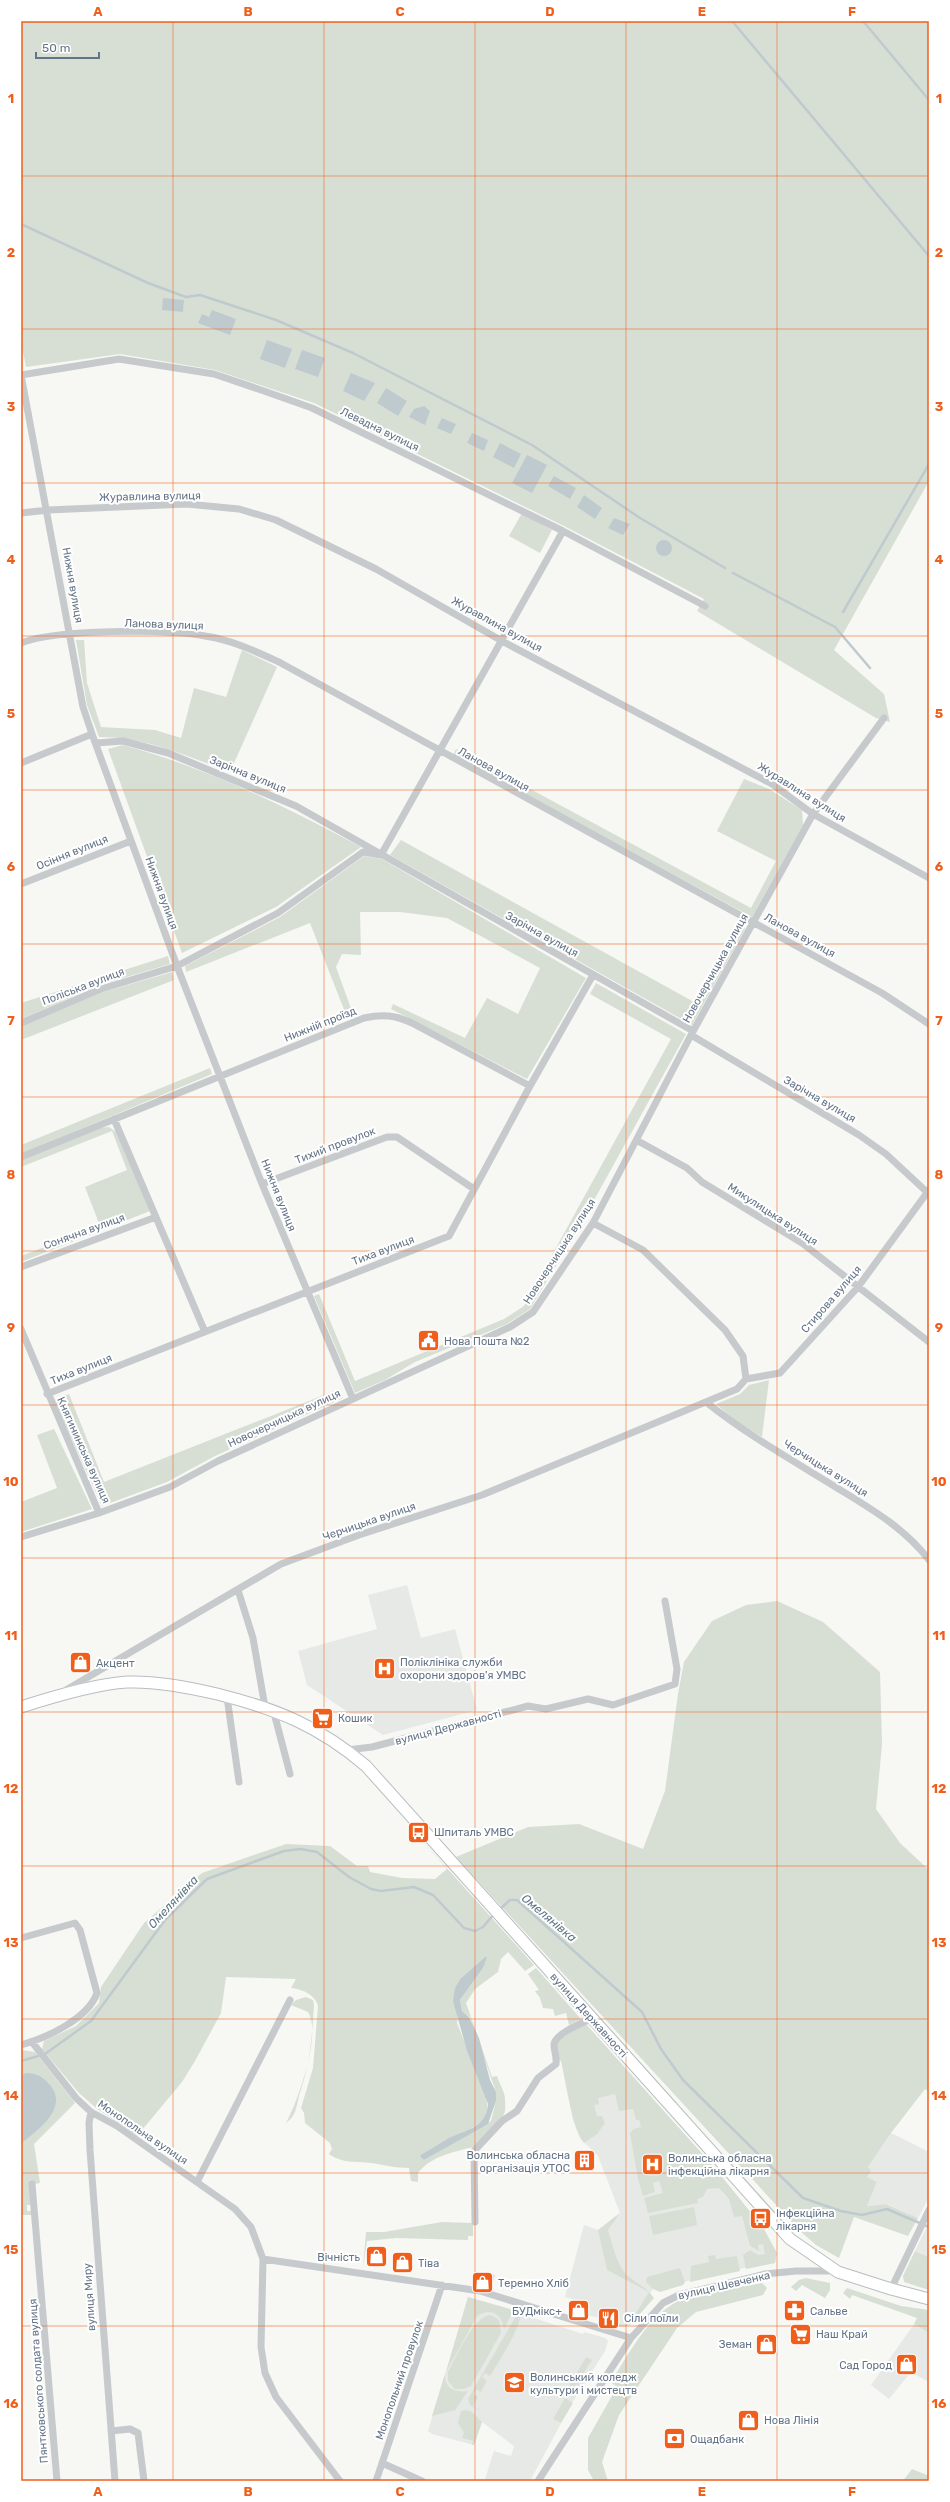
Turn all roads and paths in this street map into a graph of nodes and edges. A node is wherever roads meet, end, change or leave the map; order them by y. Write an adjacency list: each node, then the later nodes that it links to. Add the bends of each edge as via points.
1 (21, 375): 2 (street, Нижня вулиця); 4 (street, Левадна вулиця, via 119,359 214,374 312,408)
2 (48, 510): 3 (street, Журавлина вулиця); 6 (street, Нижня вулиця); 7 (street, Журавлина вулиця, via 187,504 239,509 276,520 376,569)
3 (21, 513)
4 (563, 531): 5 (street, Левадна вулиця); 7 (street)
5 (705, 606)
6 (70, 634): 8 (street, Ланова вулиця); 10 (street, Нижня вулиця, via 83,707); 12 (street, Ланова вулиця, via 168,633 205,636 240,644 279,662)
7 (502, 641): 12 (street); 14 (street, Журавлина вулиця, via 772,784)
8 (21, 643)
9 (884, 718): 14 (street, Новочерчицька вулиця)
10 (92, 734): 11 (street, Нижня вулиця); 13 (street)
11 (96, 743): 15 (street, Нижня вулиця); 16 (street, Зарічна вулиця, via 123,741 168,754 296,806)
12 (441, 752): 16 (street); 19 (street, Ланова вулиця)
13 (21, 763)
14 (813, 814): 17 (street, Журавлина вулиця); 19 (street, Новочерчицька вулиця)
15 (131, 841): 18 (street, Осіння вулиця); 20 (street, Нижня вулиця)
16 (381, 855): 20 (street, Зарічна вулиця, via 363,852 278,913); 21 (street, Зарічна вулиця)
17 (929, 878)
18 (21, 884)
19 (754, 922): 23 (street, Ланова вулиця, via 882,993); 24 (street, Новочерчицька вулиця)
20 (178, 966): 22 (street, Поліська вулиця, via 101,989); 25 (street, Нижня вулиця)
21 (593, 975): 24 (street, Зарічна вулиця); 26 (street, Тиха вулиця)
22 (21, 1023)
23 (929, 1024)
24 (692, 1033): 28 (street, Новочерчицька вулиця); 32 (street, Зарічна вулиця, via 859,1135 886,1154)
25 (220, 1075): 26 (street, Нижній проїзд, via 364,1018 382,1014 412,1023); 27 (street, Нижній проїзд); 30 (street, Нижня вулиця)
26 (530, 1086): 31 (street, Тиха вулиця)
27 (114, 1119): 29 (street, Нижній проїзд); 33 (street)
28 (638, 1140): 34 (street, Новочерчицька вулиця); 36 (street, Микулицька вулиця, via 687,1168 702,1182 802,1243)
29 (21, 1157)
30 (262, 1184): 31 (street, Тихий провулок, via 387,1137 397,1137); 37 (street, Нижня вулиця)
31 (474, 1189): 37 (street, Тиха вулиця, via 450,1236)
32 (928, 1192): 36 (street, Стирова вулиця)
33 (156, 1216): 35 (street, Сонячна вулиця); 39 (street)
34 (593, 1223): 41 (street, via 643,1250 725,1330 743,1356); 43 (street, Новочерчицька вулиця, via 533,1312 510,1327)
35 (21, 1267)
36 (858, 1288): 40 (street, Микулицька вулиця); 41 (street, Стирова вулиця, via 780,1373)
37 (307, 1292): 39 (street, Тиха вулиця); 43 (street, Нижня вулиця)
38 (21, 1329): 42 (street, Княгининська вулиця)
39 (205, 1332): 42 (street, Тиха вулиця)
40 (929, 1342)
41 (746, 1380): 44 (street, Черчицька вулиця, via 737,1389)
42 (47, 1394): 45 (street, Княгининська вулиця)
43 (353, 1399): 45 (street, Новочерчицька вулиця, via 218,1461 170,1487)
44 (706, 1402): 47 (street, Черчицька вулиця, via 734,1424 893,1524 919,1547); 48 (street, Черчицька вулиця, via 482,1495 359,1535 281,1564)
45 (99, 1513): 46 (street, Новочерчицька вулиця)
46 (21, 1537)
47 (929, 1560)
48 (238, 1590): 50 (street, Черчицька вулиця); 53 (street)
49 (665, 1602): 54 (street, вулиця Державності, via 677,1669 675,1684 613,1705 588,1699 546,1709 528,1706 372,1747)
50 (56, 1696): 51 (street, вулиця Державності, via 132,1682 171,1684); 52 (street, вулиця Державності)
51 (227, 1697): 53 (street, вулиця Державності); 56 (street)
52 (21, 1707)
53 (269, 1708): 54 (street, вулиця Державності, via 307,1724); 55 (street)
54 (347, 1750): 59 (street, вулиця Державності, via 366,1766)
55 (290, 1774)
56 (239, 1782)
57 (21, 1938): 60 (street, via 75,1923 80,1930 97,1993 95,2000 73,2022)
58 (290, 2000): 63 (street)
59 (591, 2019): 66 (street, via 577,2024 558,2038 554,2045 556,2064 538,2078 516,2111 502,2121 474,2151); 68 (street, вулиця Державності, via 790,2239)
60 (32, 2042): 61 (street); 62 (street, Монопольна вулиця, via 76,2098)
61 (21, 2045)
62 (91, 2112): 63 (street, Монопольна вулиця, via 117,2126); 73 (street, вулиця Миру, via 90,2150)
63 (198, 2182): 67 (street, Монопольна вулиця, via 240,2213 251,2227)
64 (32, 2184): 75 (street, Пянтковського солдата вулиця)
65 (929, 2210): 70 (street)
66 (475, 2222)
67 (263, 2260): 69 (street); 78 (street, Монопольна вулиця, via 260,2347 265,2373 276,2397)
68 (838, 2272): 70 (street, вулиця Шевченка); 72 (street, вулиця Шевченка, via 779,2272 679,2295 659,2306)
69 (442, 2285): 72 (street, via 480,2291); 74 (street, Монопольний провулок)
70 (890, 2290): 71 (street, вулиця Шевченка)
71 (929, 2299)
72 (631, 2338): 81 (street, вулиця Шевченка)
73 (111, 2431): 76 (street, вулиця Миру); 77 (street, via 130,2429 138,2433)
74 (382, 2463): 79 (street, Монопольний провулок); 80 (street)
75 (57, 2481)
76 (115, 2481)
77 (144, 2481)
78 (340, 2481)
79 (376, 2481)
80 (422, 2481)
81 (538, 2481)

